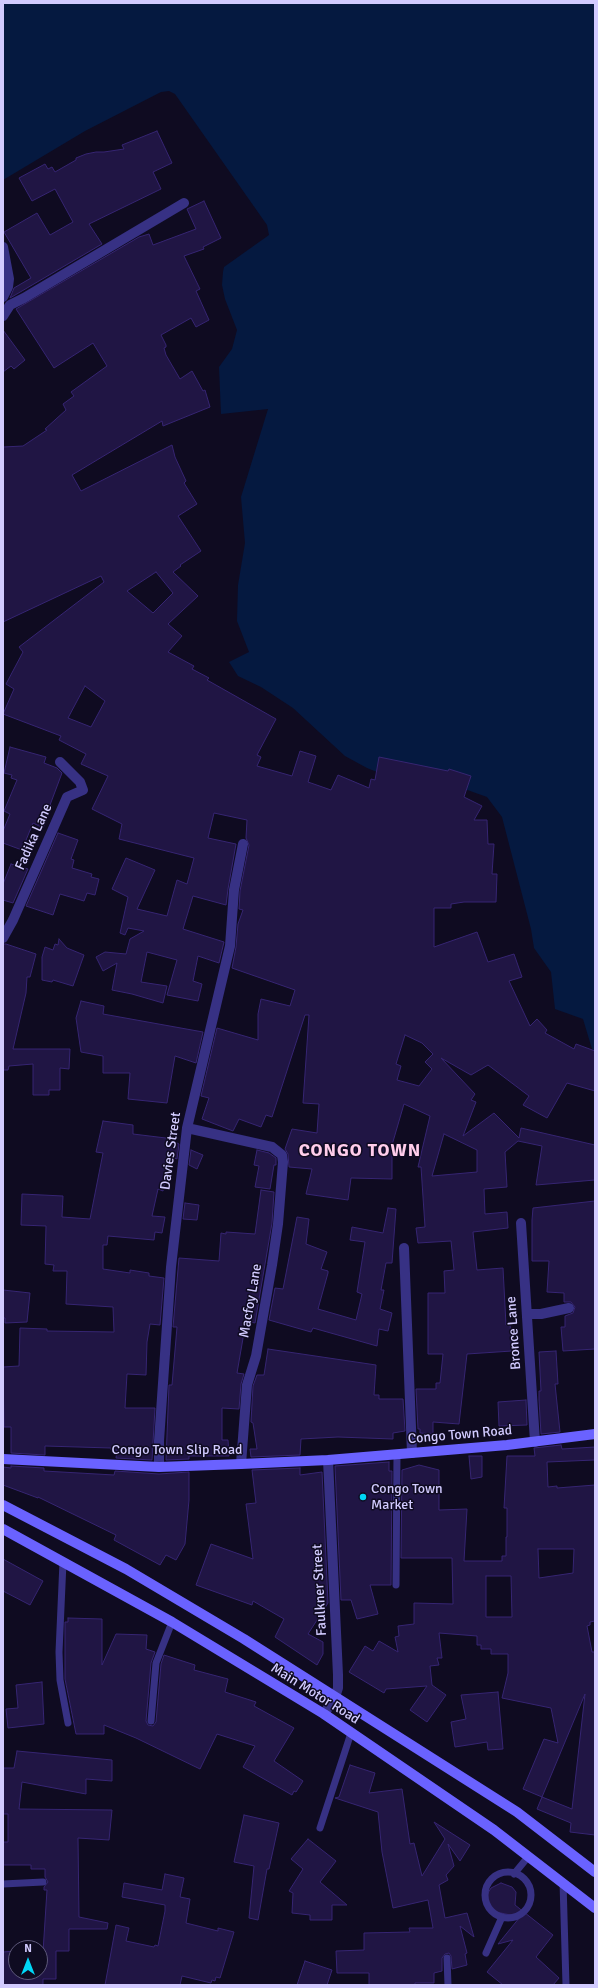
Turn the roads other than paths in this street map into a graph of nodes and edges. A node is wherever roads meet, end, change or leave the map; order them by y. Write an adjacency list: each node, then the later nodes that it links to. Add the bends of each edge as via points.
1 (184, 203): 4 (street, via 10,305)
2 (3, 247): 3 (street, via 9,279)
3 (3, 297)
4 (3, 316)
5 (60, 762): 7 (street, Fadika Lane, via 80,782 83,790 67,797)
6 (243, 844): 8 (street, Davies Street, via 234,890 230,946)
7 (3, 938)
8 (187, 1128): 19 (street, Macfoy Lane, via 272,1147 282,1155 278,1224 256,1356 247,1385); 20 (street, Davies Street, via 171,1266)
9 (521, 1222): 12 (street, Bronce Lane)
10 (404, 1248): 15 (street)
11 (569, 1308): 12 (street)
12 (527, 1314): 14 (street, Bronce Lane)
13 (595, 1434): 14 (main road, Congo Town Road)
14 (535, 1442): 15 (main road, Congo Town Road)
15 (412, 1453): 16 (main road, Congo Town Road)
16 (397, 1454): 18 (main road, Congo Town Road); 24 (lane)
17 (3, 1459): 20 (main road, Congo Town Slip Road)
18 (328, 1460): 19 (main road, Congo Town Slip Road); 26 (street, Faulkner Street, via 338,1675)
19 (241, 1464): 20 (main road, Congo Town Slip Road)
20 (159, 1467)
21 (3, 1505): 26 (main road, Main Motor Road, via 126,1569)
22 (3, 1529): 23 (main road, Main Motor Road)
23 (63, 1562): 25 (main road, Main Motor Road); 29 (lane, via 58,1652)
24 (396, 1585)
25 (172, 1622): 27 (main road, Main Motor Road); 28 (lane, via 156,1664)
26 (335, 1697): 27 (street, Faulkner Street); 33 (main road, Main Motor Road, via 517,1812)
27 (324, 1714): 30 (main road, Main Motor Road)
28 (151, 1721)
29 (68, 1723)
30 (351, 1733): 31 (lane); 32 (main road, Main Motor Road, via 494,1830)
31 (320, 1828)
32 (528, 1857): 34 (lane); 36 (main road, Main Motor Road)
33 (595, 1872)
34 (514, 1874): 39 (lane, via 521,1877 530,1890 528,1905 524,1912 517,1916); 39 (lane, via 500,1874 486,1889 485,1896 490,1909)
35 (43, 1882): 37 (lane)
36 (563, 1882): 38 (main road, Main Motor Road); 43 (lane)
37 (3, 1884)
38 (595, 1908)
39 (502, 1917): 40 (lane)
40 (486, 1953)
41 (446, 1958): 42 (lane)
42 (448, 1985)
43 (566, 1985)

